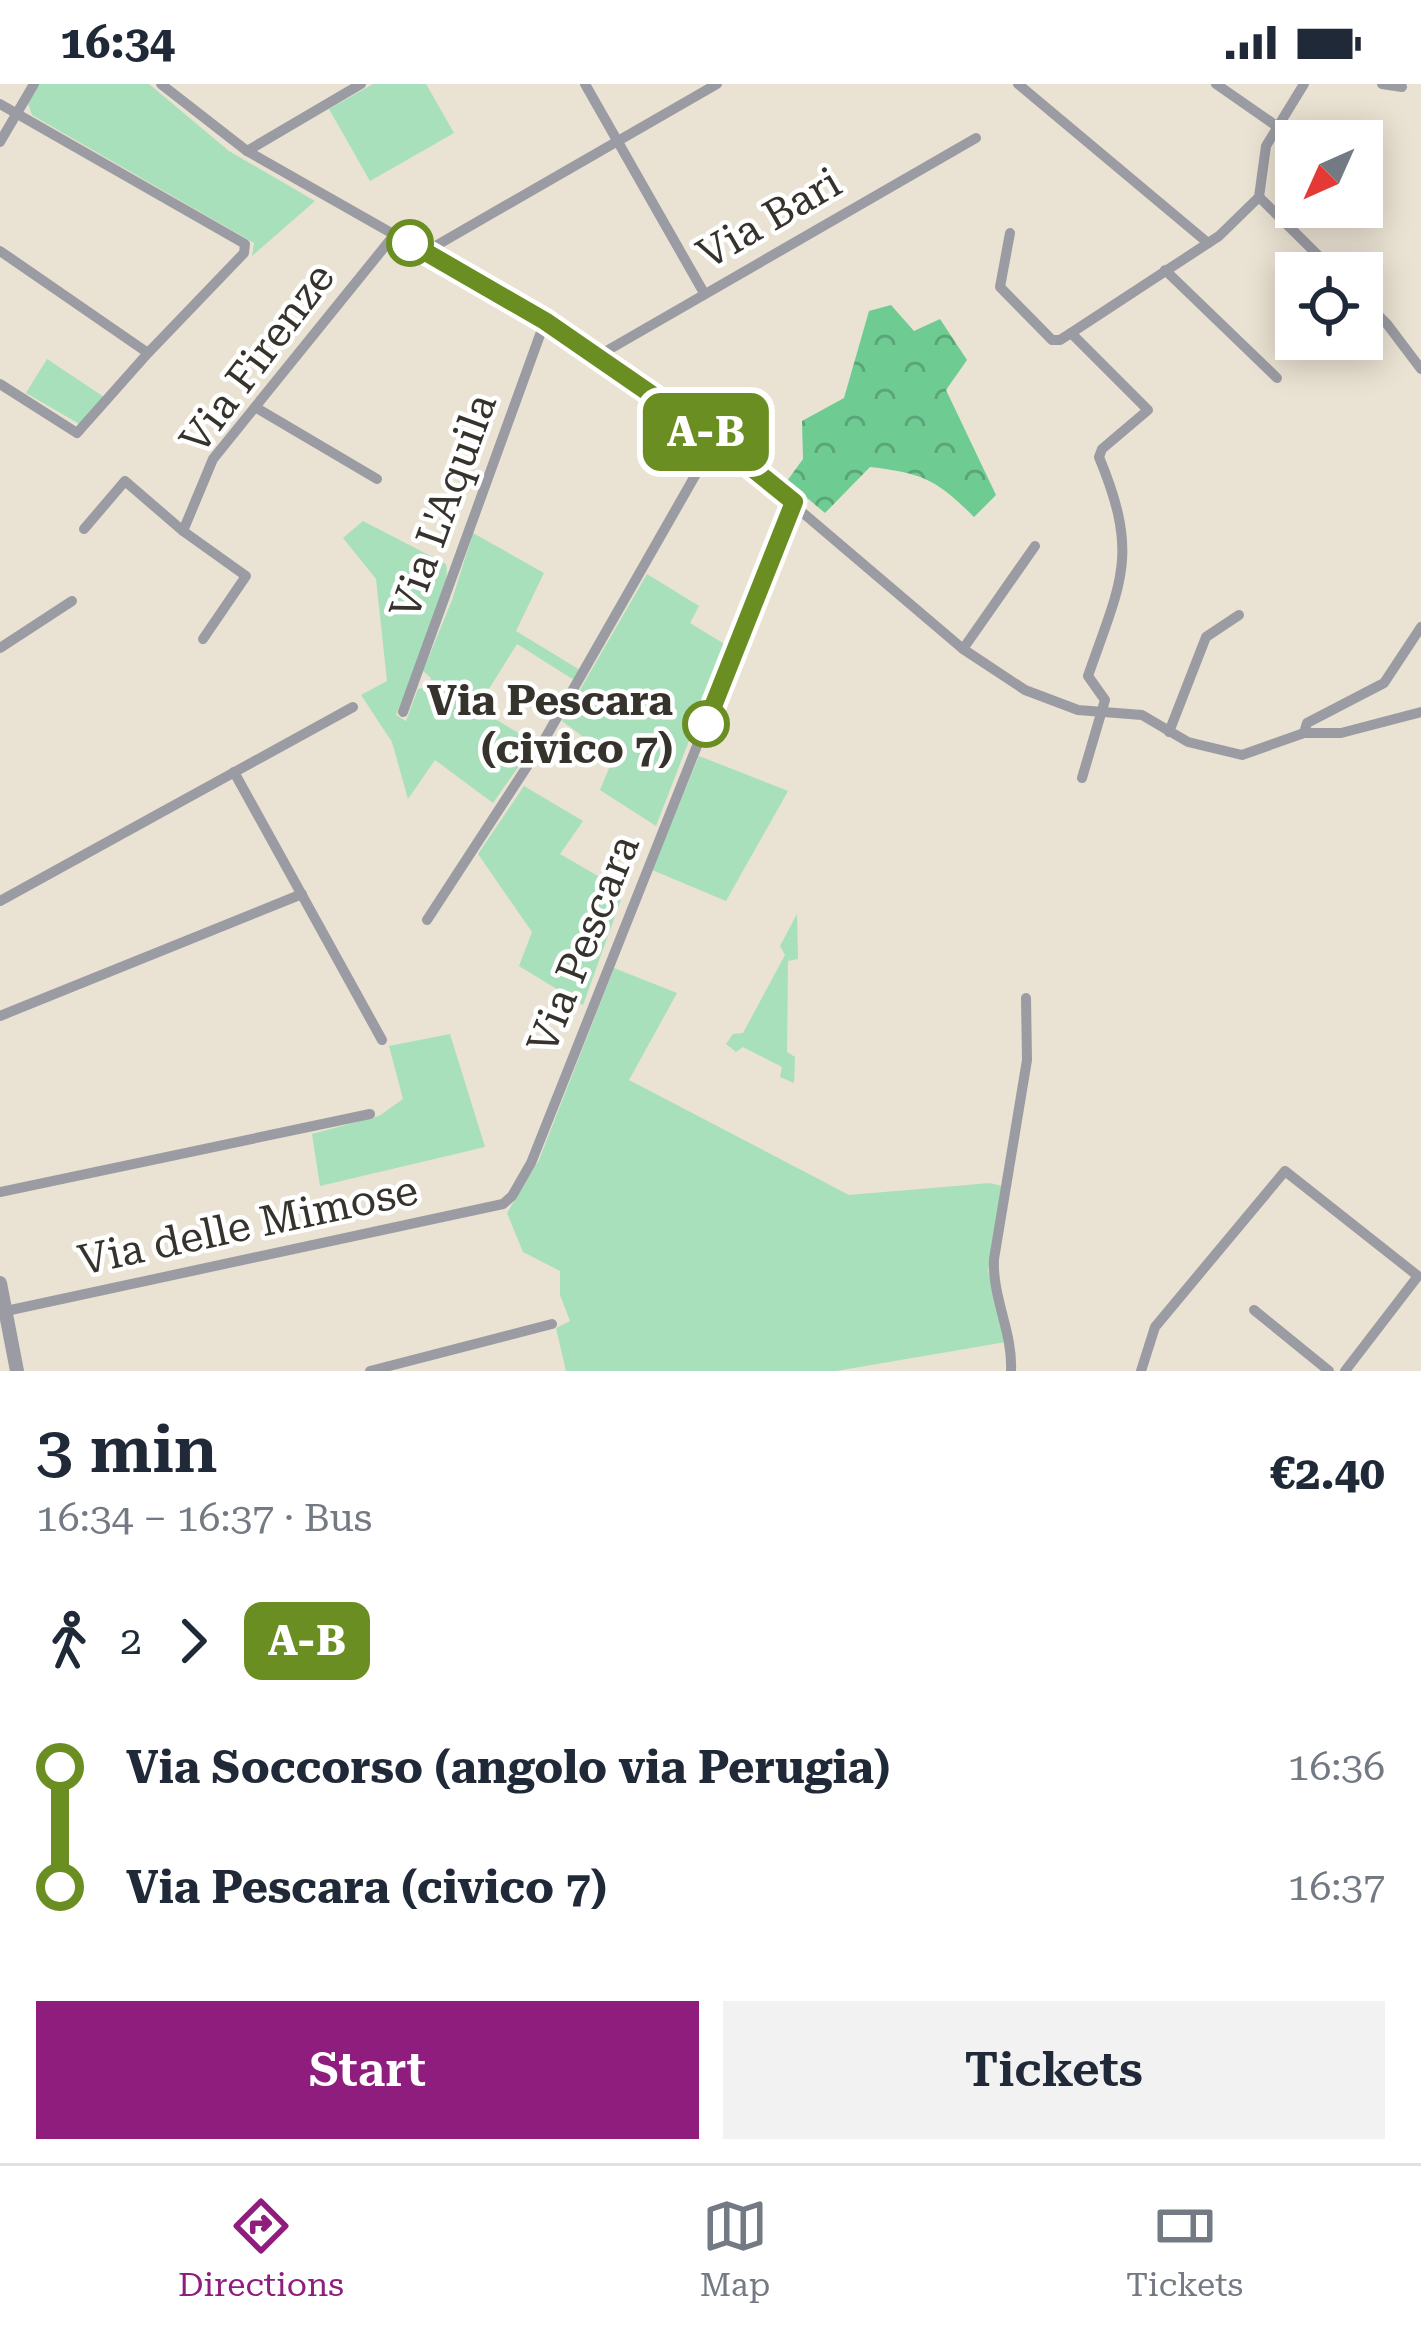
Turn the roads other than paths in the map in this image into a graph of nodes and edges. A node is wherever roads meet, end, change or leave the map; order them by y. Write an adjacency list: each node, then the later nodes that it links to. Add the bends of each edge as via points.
1 (34, 84): 12 (street)
2 (161, 84): 19 (street)
3 (361, 84): 19 (street)
4 (585, 84): 17 (street)
5 (717, 84): 17 (street)
6 (1018, 84): 23 (street)
7 (1216, 84): 14 (street)
8 (1304, 84): 13 (street)
9 (1382, 84): 10 (street)
10 (1402, 87)
11 (0, 104): 12 (street)
12 (16, 114): 18 (street); 32 (street, via 245,244)
13 (1283, 120)
14 (1275, 126)
15 (1275, 132): 20 (street)
16 (976, 138): 28 (street, Via Bari)
17 (617, 140): 25 (street); 28 (street)
18 (0, 142)
19 (247, 151): 22 (street)
20 (1258, 197): 23 (street); 26 (street)
21 (1010, 233): 31 (street, via 1000,287 1052,340)
22 (395, 234): 25 (street); 37 (street, Via Firenze)
23 (1208, 243): 27 (street)
24 (0, 251): 32 (street)
25 (425, 252): 30 (street)
26 (1314, 252)
27 (1166, 270): 31 (street); 35 (street)
28 (704, 293): 33 (street, Via Bari)
29 (1383, 320): 34 (street)
30 (545, 321): 33 (street); 51 (street, Via L'Aquila)
31 (1071, 333): 52 (street, via 1148,410 1099,457 1123,525 1124,555 1088,676 1105,700)
32 (148, 352): 36 (street, via 77,433)
33 (596, 357): 38 (street)
34 (1421, 369)
35 (1276, 378)
36 (0, 384)
37 (255, 406): 39 (street); 42 (street, Via Firenze, via 213,459)
38 (716, 439): 40 (street); 60 (street, via 543,742)
39 (377, 479)
40 (794, 502): 49 (street); 66 (street, Via Pescara, via 531,1163)
41 (84, 530): 42 (street, via 125,481)
42 (183, 531): 47 (street, via 246,575)
43 (1035, 546): 49 (street)
44 (72, 601): 48 (street)
45 (1239, 615): 54 (street, via 1206,638)
46 (1421, 627): 55 (street, via 1384,683 1307,723)
47 (203, 639)
48 (0, 648)
49 (963, 650): 52 (street, via 1025,690)
50 (353, 707): 56 (street)
51 (403, 712)
52 (1102, 712): 54 (street, via 1142,715); 57 (street)
53 (1421, 712): 55 (street)
54 (1169, 732): 55 (street, via 1242,755)
55 (1304, 734)
56 (234, 772): 58 (street); 59 (street)
57 (1082, 778)
58 (302, 894): 62 (street); 63 (street)
59 (0, 902)
60 (427, 920)
61 (1026, 998): 73 (street, via 1027,1060 994,1259)
62 (0, 1016)
63 (382, 1040)
64 (370, 1114): 65 (street)
65 (0, 1192)
66 (503, 1204): 69 (street, Via delle Mimose)
67 (0, 1283): 69 (street)
68 (1254, 1310): 75 (street)
69 (6, 1311): 71 (street)
70 (552, 1324): 72 (street)
71 (17, 1371)
72 (370, 1371)
73 (1011, 1371)
74 (1141, 1371): 76 (street, via 1155,1328 1285,1171 1418,1276)
75 (1329, 1371)
76 (1345, 1371)

